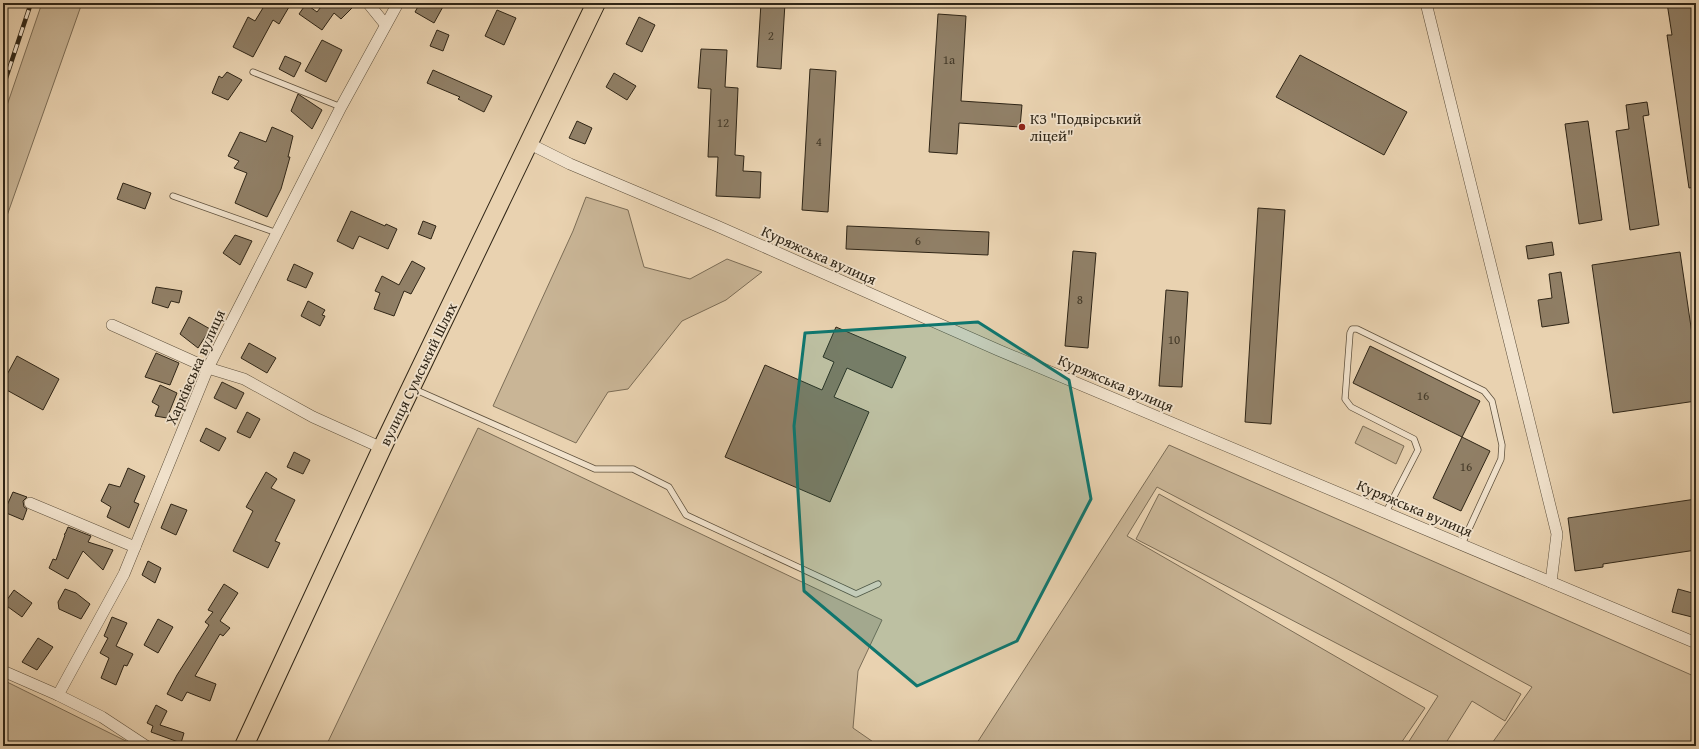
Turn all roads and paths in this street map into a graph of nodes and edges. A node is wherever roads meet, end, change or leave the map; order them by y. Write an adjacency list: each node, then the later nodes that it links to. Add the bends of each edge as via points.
1 (368, 3): 5 (street)
2 (398, 3): 5 (street, Харківська вулиця)
3 (596, 3): 8 (main road, вулиця Сумський Шлях)
4 (1426, 3): 19 (street, via 1557,534)
5 (385, 24): 7 (street, Харківська вулиця)
6 (253, 72): 7 (lane)
7 (341, 107): 10 (street, Харківська вулиця)
8 (528, 143): 13 (main road, вулиця Сумський Шлях); 16 (street, Куряжська вулиця, via 570,164 998,350)
9 (173, 196): 10 (lane)
10 (277, 233): 12 (street, Харківська вулиця)
11 (112, 325): 12 (street)
12 (208, 368): 14 (street, via 244,379 313,417); 18 (street, Харківська вулиця)
13 (412, 388): 14 (main road, вулиця Сумський Шлях); 20 (lane, via 595,469 633,469 669,487 686,515 856,594)
14 (382, 448): 25 (main road, вулиця Сумський Шлях)
15 (30, 503): 18 (street)
16 (1386, 512): 17 (street, Куряжська вулиця); 17 (lane, via 1418,450 1414,438 1351,407 1345,399 1352,329 1357,329 1484,391 1492,401 1502,445 1501,459)
17 (1462, 544): 19 (street, Куряжська вулиця)
18 (135, 547): 23 (street, Харківська вулиця, via 124,574)
19 (1551, 582): 21 (street, Куряжська вулиця)
20 (878, 584)
21 (1696, 643)
22 (3, 671): 23 (street)
23 (58, 695): 24 (street, via 102,717)
24 (146, 746)
25 (244, 746)

